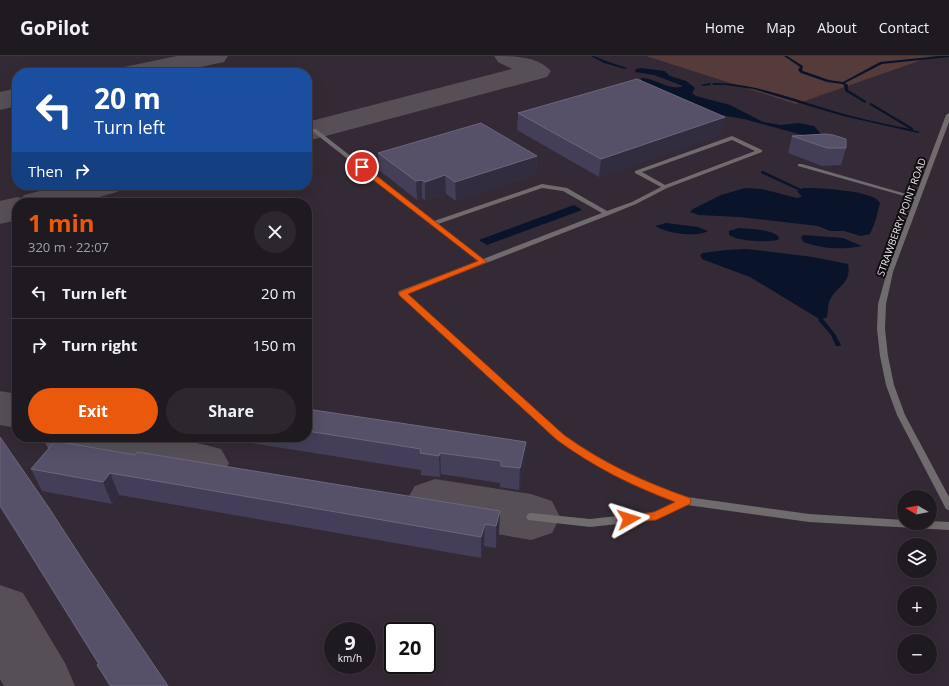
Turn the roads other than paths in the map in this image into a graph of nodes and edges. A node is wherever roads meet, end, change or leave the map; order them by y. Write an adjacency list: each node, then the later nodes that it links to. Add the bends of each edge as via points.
1 (949, 115): 5 (street, STRAWBERRY POINT ROAD)
2 (314, 130): 7 (street)
3 (800, 165): 5 (street)
4 (665, 187): 4 (street, via 709,170 760,151 732,138 637,172); 6 (street, via 634,204)
5 (917, 198): 10 (street, STRAWBERRY POINT ROAD, via 890,272 882,304 884,356 890,385 901,415)
6 (607, 214): 7 (street, via 565,189 542,186); 8 (street)
7 (434, 223): 8 (street)
8 (483, 262): 9 (street, via 402,293 560,438 614,472)
9 (686, 501): 11 (street, via 656,516 590,523); 12 (street, via 809,518)
10 (949, 506)
11 (531, 517)
12 (949, 526)

